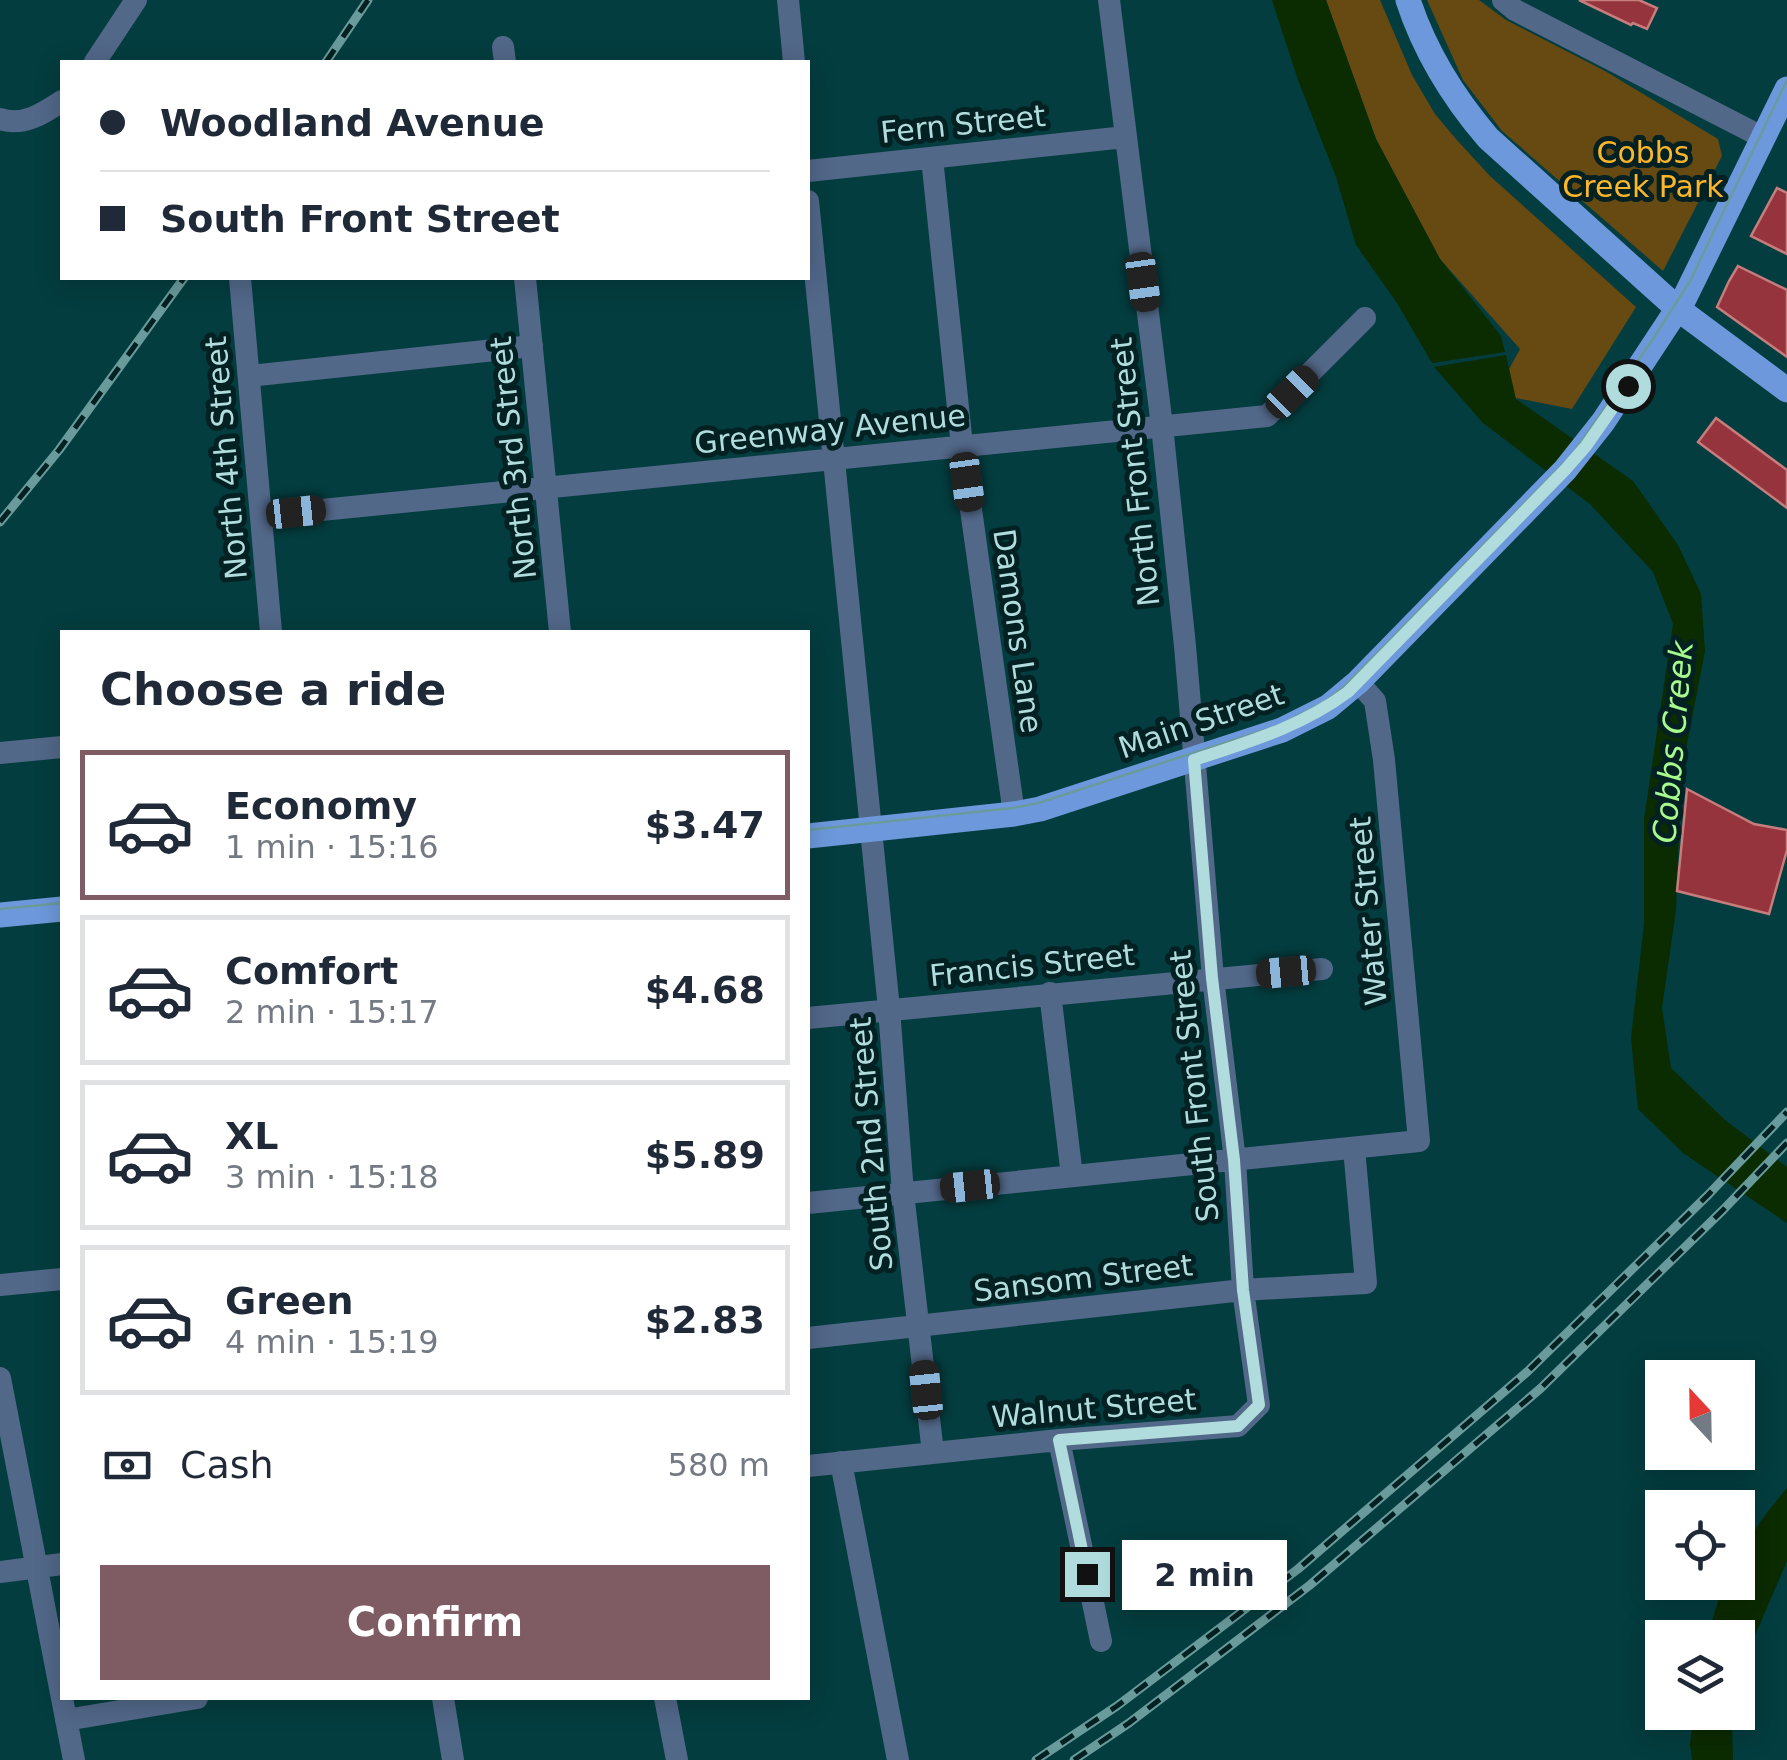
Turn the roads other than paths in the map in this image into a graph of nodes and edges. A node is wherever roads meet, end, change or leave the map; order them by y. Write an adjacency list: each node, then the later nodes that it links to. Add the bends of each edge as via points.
1 (136, 0): 6 (street)
2 (788, 0): 7 (street)
3 (1108, 0): 11 (street, North Front Street)
4 (1408, 0): 18 (main road, via 1426,46 1467,114)
5 (1503, 0): 12 (street)
6 (96, 60)
7 (794, 60)
8 (1787, 90): 12 (main road, Main Street)
9 (60, 103): 10 (street, via 37,118)
10 (0, 119)
11 (1125, 138): 13 (street, Fern Street); 23 (street, North Front Street)
12 (1764, 138): 18 (main road, Main Street)
13 (932, 158): 14 (street, Fern Street); 24 (street, Damons Lane)
14 (810, 171)
15 (810, 222): 25 (street, South 2nd Street)
16 (240, 280): 21 (street, North 4th Street)
17 (526, 280): 20 (street, North 3rd Street)
18 (1678, 309): 22 (main road); 30 (main road, Main Street, via 1575,459)
19 (1365, 318): 23 (street, Greenway Avenue, via 1267,416)
20 (532, 346): 21 (street); 26 (street, North 3rd Street)
21 (248, 376): 27 (street, North 4th Street)
22 (1787, 390)
23 (1162, 426): 24 (street, Greenway Avenue); 33 (street, North Front Street)
24 (962, 446): 25 (street, Greenway Avenue); 34 (street, Damons Lane)
25 (833, 459): 26 (street, Greenway Avenue); 35 (street, South 2nd Street)
26 (546, 488): 27 (street, Greenway Avenue); 29 (street, North 3rd Street)
27 (261, 516): 28 (street, North 4th Street)
28 (272, 630)
29 (560, 630)
30 (1358, 682): 33 (main road, Main Street, via 1307,719); 44 (street, Water Street, via 1375,701 1384,760 1419,1141)
31 (60, 747): 32 (street)
32 (0, 754)
33 (1194, 760): 34 (main road, Main Street); 40 (street, South Front Street)
34 (1014, 814): 35 (main road, Main Street)
35 (870, 830): 36 (main road, Main Street); 42 (street, South 2nd Street)
36 (810, 836)
37 (60, 909): 38 (main road)
38 (0, 916)
39 (1322, 969): 40 (street, Francis Street)
40 (1212, 978): 41 (street, Francis Street); 45 (street, South Front Street)
41 (1050, 994): 42 (street, Francis Street); 46 (street)
42 (889, 1009): 43 (street, Francis Street); 47 (street, South 2nd Street)
43 (810, 1018)
44 (1354, 1148): 45 (street); 51 (street, Sansom Street, via 1366,1284)
45 (1234, 1160): 46 (street); 51 (street, South Front Street)
46 (1072, 1176): 47 (street)
47 (902, 1194): 48 (street); 52 (street, South 2nd Street)
48 (810, 1203)
49 (60, 1279): 50 (street)
50 (0, 1285)
51 (1243, 1290): 52 (street, Sansom Street); 55 (street, South Front Street)
52 (918, 1327): 53 (street, Sansom Street); 57 (street, South 2nd Street)
53 (810, 1338)
54 (0, 1378): 61 (street)
55 (1259, 1405): 56 (street, Walnut Street, via 1238,1426)
56 (1059, 1440): 57 (street, Walnut Street); 63 (street)
57 (933, 1453): 58 (street, Walnut Street)
58 (841, 1462): 59 (street, Walnut Street); 73 (street)
59 (810, 1466)
60 (60, 1564): 61 (street)
61 (36, 1568): 62 (street); 64 (street)
62 (0, 1572)
63 (1101, 1641)
64 (60, 1690)
65 (62, 1700): 69 (street)
66 (185, 1700): 69 (street)
67 (443, 1700): 71 (street)
68 (666, 1700): 72 (street)
69 (66, 1720): 70 (street)
70 (74, 1760)
71 (453, 1760)
72 (678, 1760)
73 (898, 1760)

